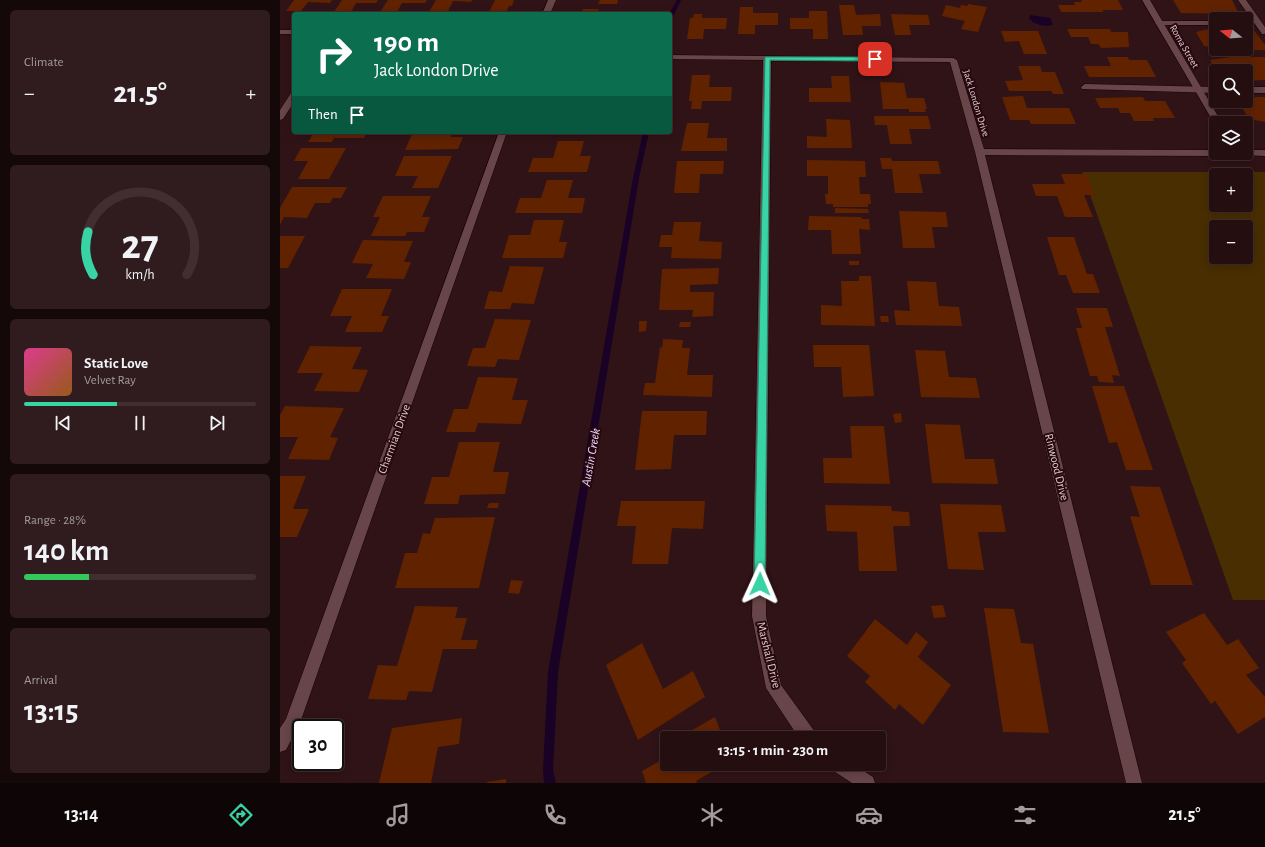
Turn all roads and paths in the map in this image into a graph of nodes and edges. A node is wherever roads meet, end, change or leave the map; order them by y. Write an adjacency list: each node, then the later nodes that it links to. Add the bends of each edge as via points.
1 (552, 0): 4 (street)
2 (1146, 0): 7 (street, Roma Street)
3 (1242, 0): 6 (street)
4 (547, 12)
5 (1253, 22): 6 (street)
6 (1258, 22): 11 (street)
7 (1159, 23): 8 (street); 15 (street, Roma Street)
8 (1209, 23)
9 (280, 32): 10 (street)
10 (292, 32)
11 (1265, 32)
12 (673, 57): 13 (street, Jack London Drive)
13 (767, 58): 23 (street, Jack London Drive, via 953,60); 27 (street, Marshall Drive, via 759,616 774,688)
14 (1085, 87): 15 (street)
15 (1197, 89): 16 (street); 21 (street, Roma Street)
16 (1209, 90)
17 (1253, 90): 18 (street)
18 (1265, 90)
19 (292, 98): 20 (street)
20 (280, 116)
21 (1214, 116)
22 (502, 134): 28 (street, Charmian Drive, via 292,723)
23 (980, 152): 24 (street, Jack London Drive); 31 (street, Rinwood Drive)
24 (1209, 153)
25 (1253, 153): 26 (street)
26 (1265, 153)
27 (804, 731)
28 (280, 744)
29 (849, 771): 30 (street)
30 (867, 783)
31 (1134, 783)

